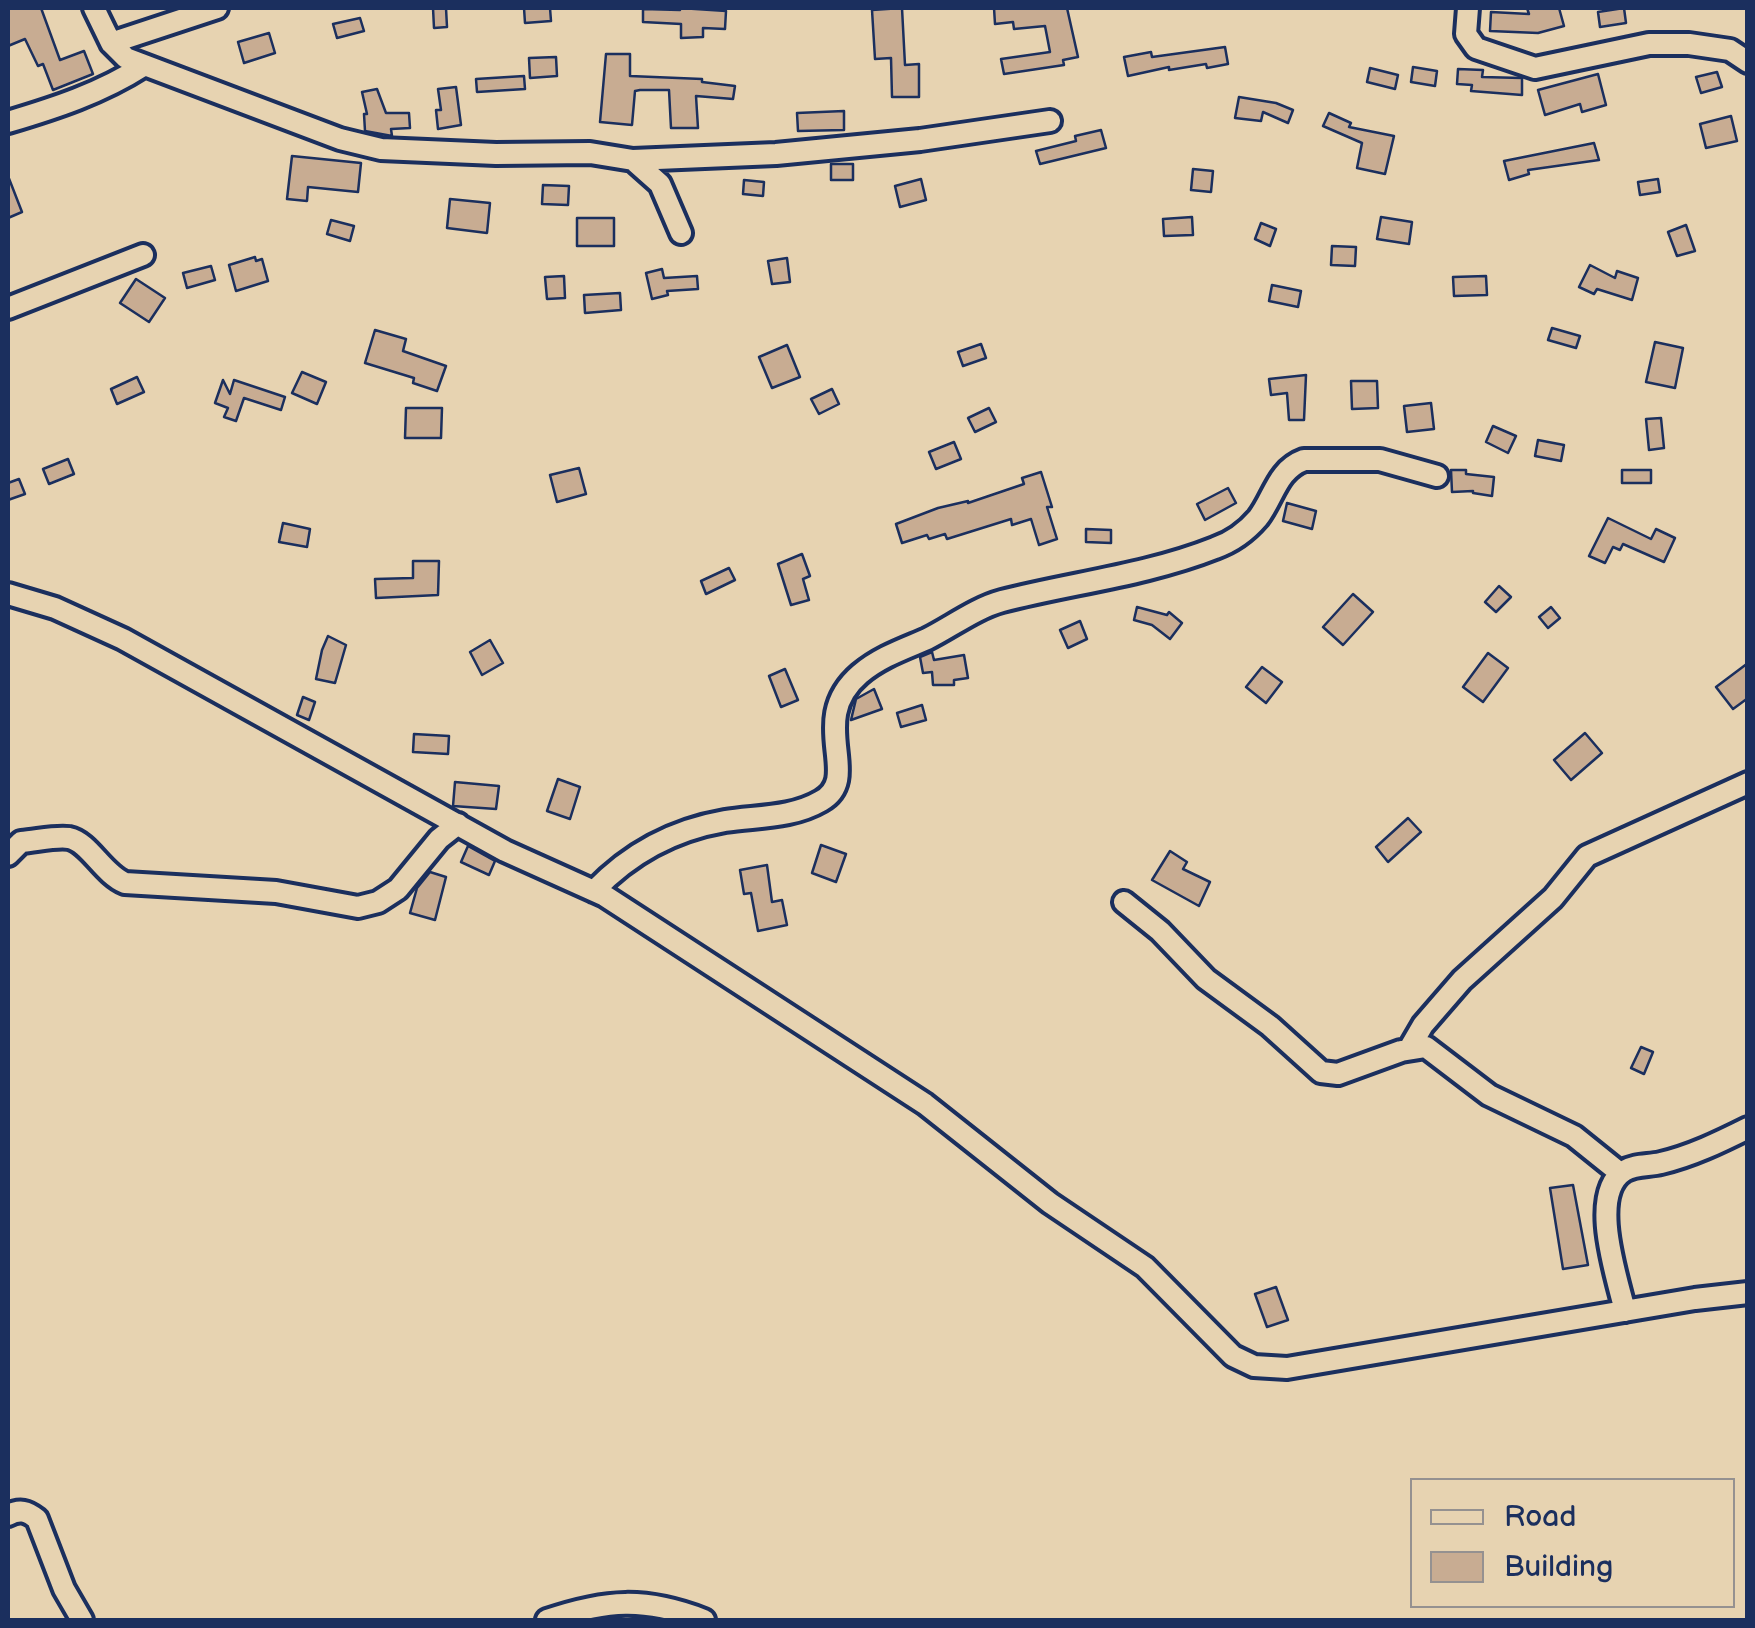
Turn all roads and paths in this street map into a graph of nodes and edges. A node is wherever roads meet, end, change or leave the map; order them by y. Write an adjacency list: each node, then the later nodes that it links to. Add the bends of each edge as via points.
1 (94, 8): 4 (street)
2 (216, 8): 4 (street)
3 (1468, 8): 5 (street, via 1466,34 1476,48 1535,68 1649,44 1730,50)
4 (111, 43): 6 (street)
5 (1748, 62)
6 (143, 66): 8 (street, via 84,97); 9 (street, via 381,149 590,153)
7 (1050, 121): 9 (street, via 776,154)
8 (8, 122)
9 (633, 160): 10 (street, via 660,184)
10 (681, 234)
11 (143, 255): 12 (street)
12 (8, 308)
13 (1437, 476): 18 (street, via 1380,460 1294,464 1260,516 1231,542 1002,601 884,657 856,678 836,708 840,776 832,794 807,808 704,826 654,843)
14 (8, 594): 16 (street, via 123,639)
15 (1748, 783): 20 (street, via 1586,856 1553,898 1462,980)
16 (458, 824): 17 (street, via 398,888 358,907 276,892 124,883 71,838 21,842); 18 (street)
17 (8, 856)
18 (594, 891): 24 (street, via 925,1104 1146,1268 1246,1364 1287,1368)
19 (1124, 902): 20 (street, via 1206,980 1321,1072 1338,1074)
20 (1409, 1048): 22 (street, via 1433,1050 1489,1095 1574,1136)
21 (1748, 1128): 22 (street, via 1667,1162)
22 (1620, 1172): 24 (street, via 1606,1207)
23 (1748, 1294): 24 (street)
24 (1625, 1310)
25 (8, 1515): 26 (street, via 27,1511 37,1519)
26 (82, 1620)
27 (546, 1620): 28 (street, via 619,1603)
28 (704, 1620)

